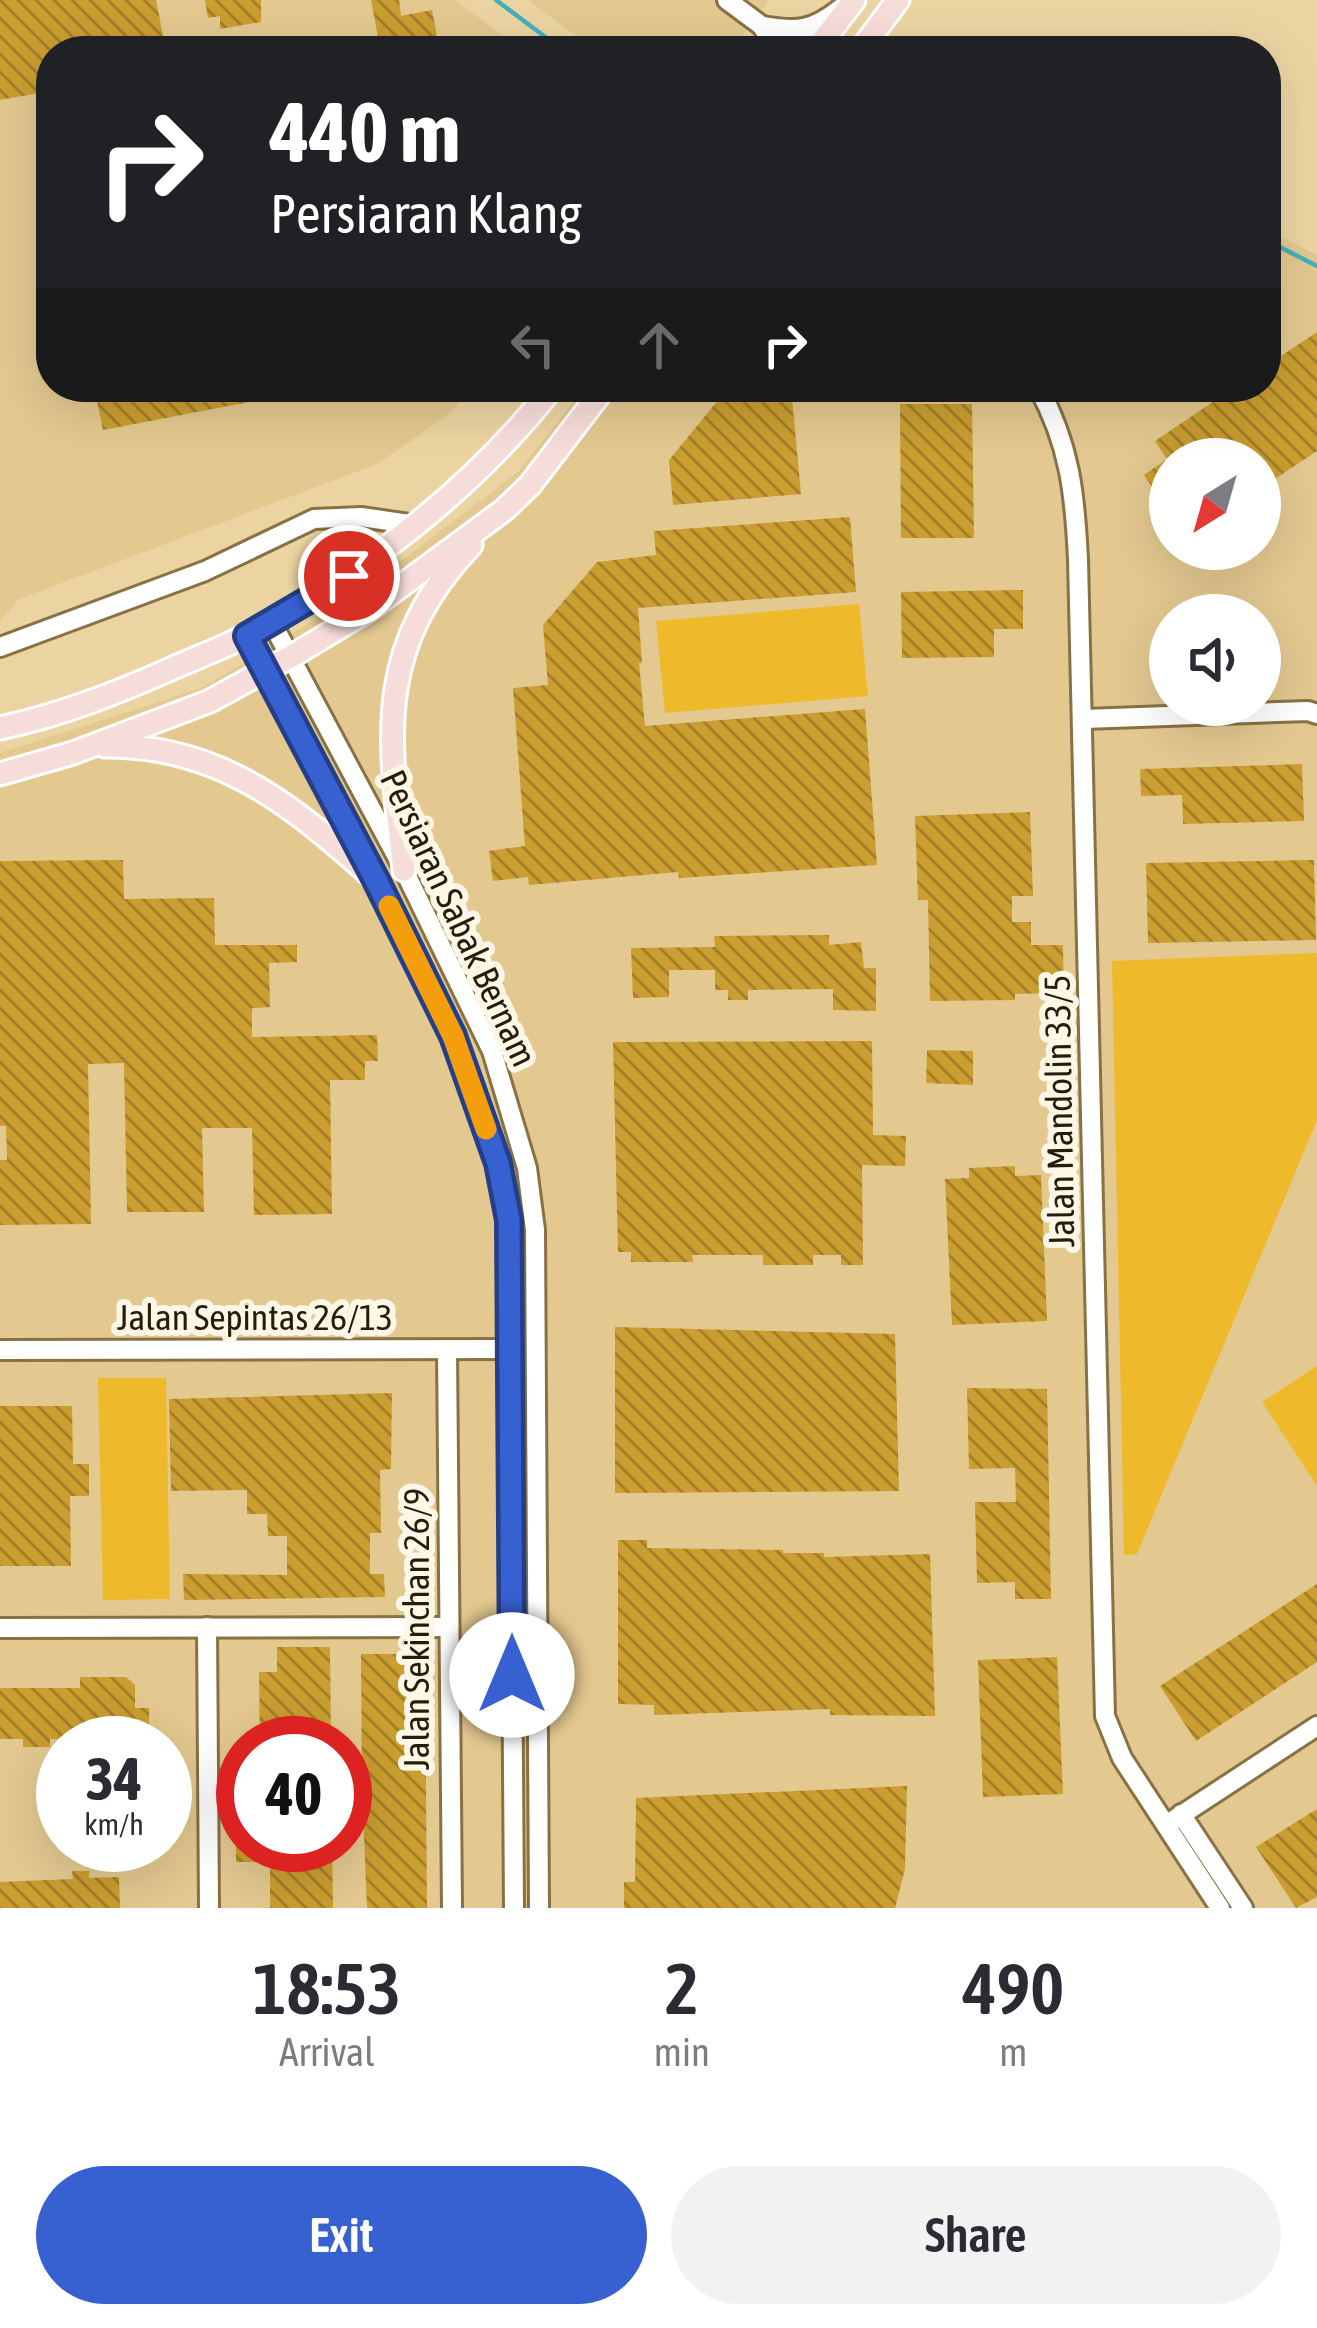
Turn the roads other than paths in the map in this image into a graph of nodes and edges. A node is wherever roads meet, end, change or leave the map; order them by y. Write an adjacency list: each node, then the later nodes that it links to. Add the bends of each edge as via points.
1 (852, 0): 4 (street, via 820,25); 6 (main road)
2 (898, 0): 7 (main road)
3 (739, 3): 4 (street)
4 (762, 26): 5 (street)
5 (768, 36)
6 (826, 36)
7 (871, 36)
8 (542, 402): 12 (main road)
9 (593, 402): 11 (main road)
10 (1045, 402): 19 (street, Jalan Mandolin 33/5, via 1075,501)
11 (504, 510): 16 (main road); 23 (main road, via 438,587 397,676 391,718)
12 (416, 525): 13 (main road); 15 (street, via 314,519 206,571)
13 (271, 621): 14 (main road); 16 (street, Persiaran Sabak Bernam)
14 (247, 636): 17 (street, Persiaran Sabak Bernam); 20 (main road, via 103,699)
15 (0, 647)
16 (292, 656): 17 (main road); 23 (street, Persiaran Sabak Bernam)
17 (266, 670): 21 (main road); 24 (street, Persiaran Sabak Bernam)
18 (1317, 714): 19 (street)
19 (1084, 719): 32 (street, Jalan Mandolin 33/5, via 1105,1716 1122,1758)
20 (0, 728)
21 (89, 747): 22 (main road); 24 (main road, via 181,755 244,778)
22 (0, 774)
23 (404, 870): 36 (street, Persiaran Sabak Bernam, via 492,1051 527,1168 535,1230)
24 (376, 880): 26 (street, Persiaran Sabak Bernam, via 453,1036 498,1163 509,1220)
25 (447, 1349): 26 (street, Jalan Sepintas 26/13); 27 (street, Jalan Sepintas 26/13); 29 (street, Jalan Sekinchan 26/9)
26 (510, 1349): 35 (street, Persiaran Sabak Bernam)
27 (0, 1350)
28 (207, 1627): 29 (street); 30 (street); 33 (street)
29 (449, 1627): 34 (street, Jalan Sekinchan 26/9)
30 (0, 1628)
31 (1317, 1726): 32 (street)
32 (1173, 1820): 37 (street); 38 (street)
33 (209, 1908)
34 (452, 1908)
35 (514, 1908)
36 (539, 1908)
37 (1220, 1908)
38 (1243, 1908)

